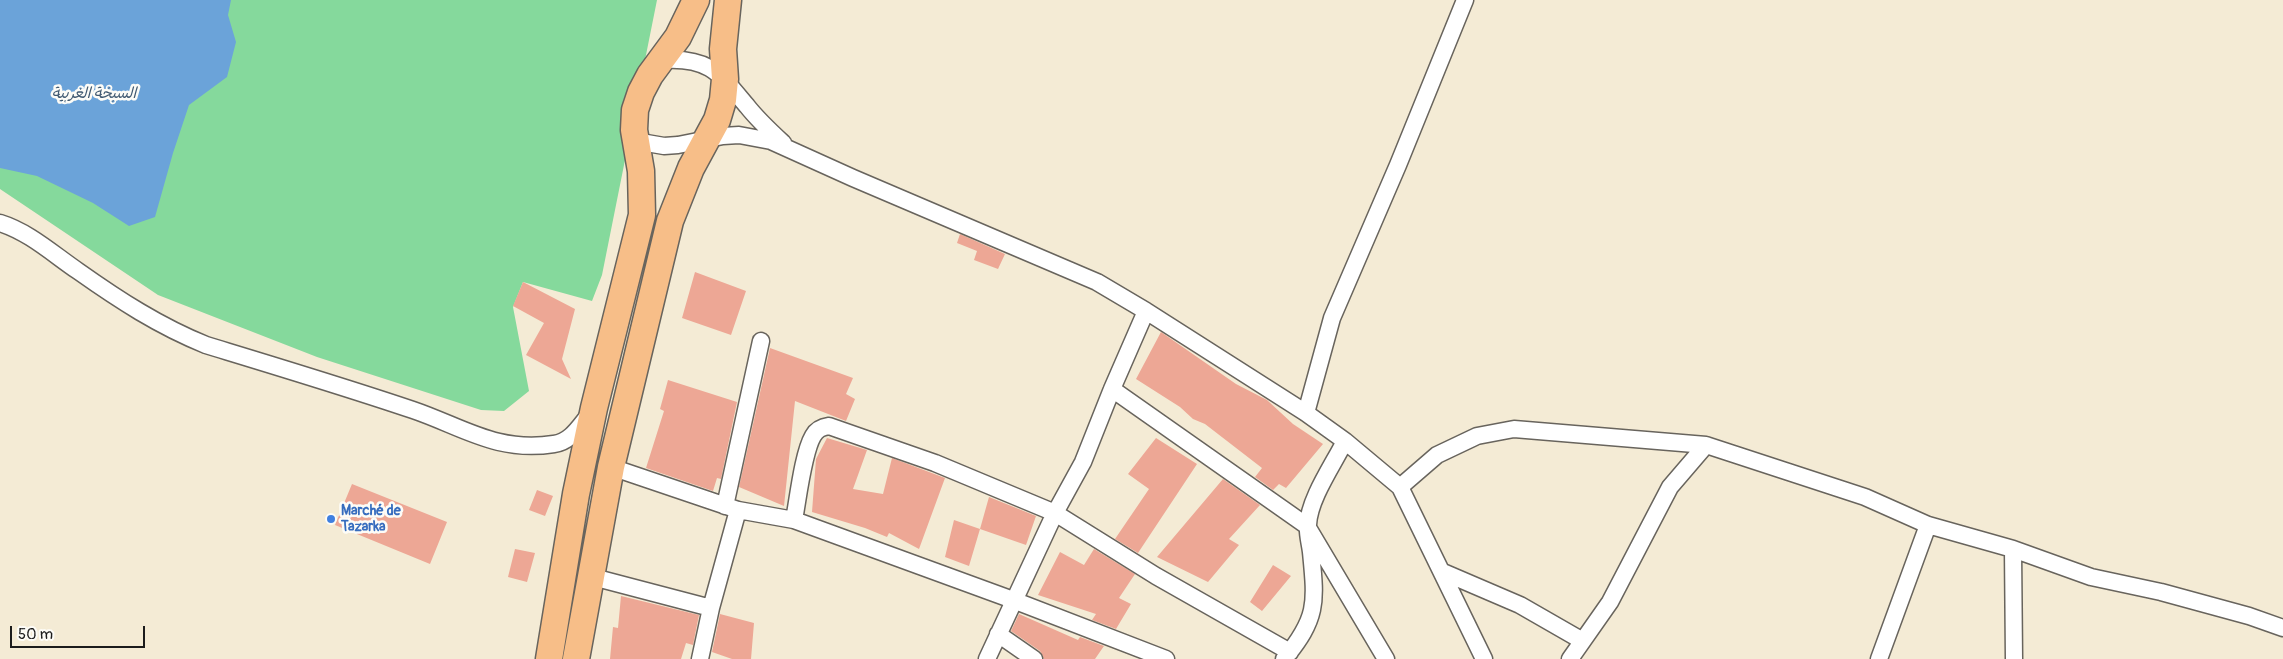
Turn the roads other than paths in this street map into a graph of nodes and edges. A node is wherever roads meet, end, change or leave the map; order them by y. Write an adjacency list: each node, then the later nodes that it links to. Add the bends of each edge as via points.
1 (696, 0): 4 (highway)
2 (728, 0): 5 (highway, via 723,49)
3 (1465, 0): 14 (street, via 1332,318)
4 (663, 60): 5 (street, via 690,60 703,64); 7 (highway, via 641,92 636,110)
5 (725, 79): 6 (highway, via 719,113); 8 (street)
6 (708, 138): 7 (street, via 664,146); 8 (street, via 755,137); 17 (highway, via 691,168 670,221)
7 (635, 141): 13 (highway, via 642,171 642,215)
8 (786, 146): 10 (street, via 1097,282)
9 (0, 223): 13 (street, via 26,235 127,306 179,334 414,410 479,438 522,446 555,444 576,432)
10 (1146, 311): 12 (street); 14 (street)
11 (761, 341): 19 (street)
12 (1112, 388): 20 (street, via 1083,462); 23 (street)
13 (594, 408): 33 (highway, via 574,503)
14 (1306, 413): 15 (street)
15 (1345, 441): 18 (street); 23 (street, via 1311,507)
16 (1706, 445): 18 (street, via 1514,429 1477,436 1437,455); 22 (street, via 1865,497); 31 (street, via 1670,487 1610,602)
17 (611, 467): 19 (street); 26 (highway)
18 (1400, 486): 25 (street)
19 (731, 508): 21 (street); 28 (street)
20 (1055, 513): 21 (street, via 935,463 829,426 813,436); 27 (street); 32 (street)
21 (794, 520): 27 (street)
22 (1928, 525): 24 (street); 42 (street)
23 (1307, 526): 32 (street, via 1313,612); 39 (street)
24 (2013, 549): 29 (street, via 2091,577 2161,592); 43 (street)
25 (1444, 572): 31 (street, via 1520,605); 40 (street)
26 (589, 576): 28 (street); 34 (highway)
27 (1013, 600): 30 (street); 38 (street)
28 (711, 608): 35 (street)
29 (2283, 628)
30 (998, 634): 36 (street); 37 (street)
31 (1581, 640): 41 (street)
32 (1287, 655)
33 (549, 659)
34 (576, 659)
35 (700, 659)
36 (987, 659)
37 (1034, 659)
38 (1166, 659)
39 (1386, 659)
40 (1484, 659)
41 (1570, 659)
42 (1879, 659)
43 (2014, 659)

